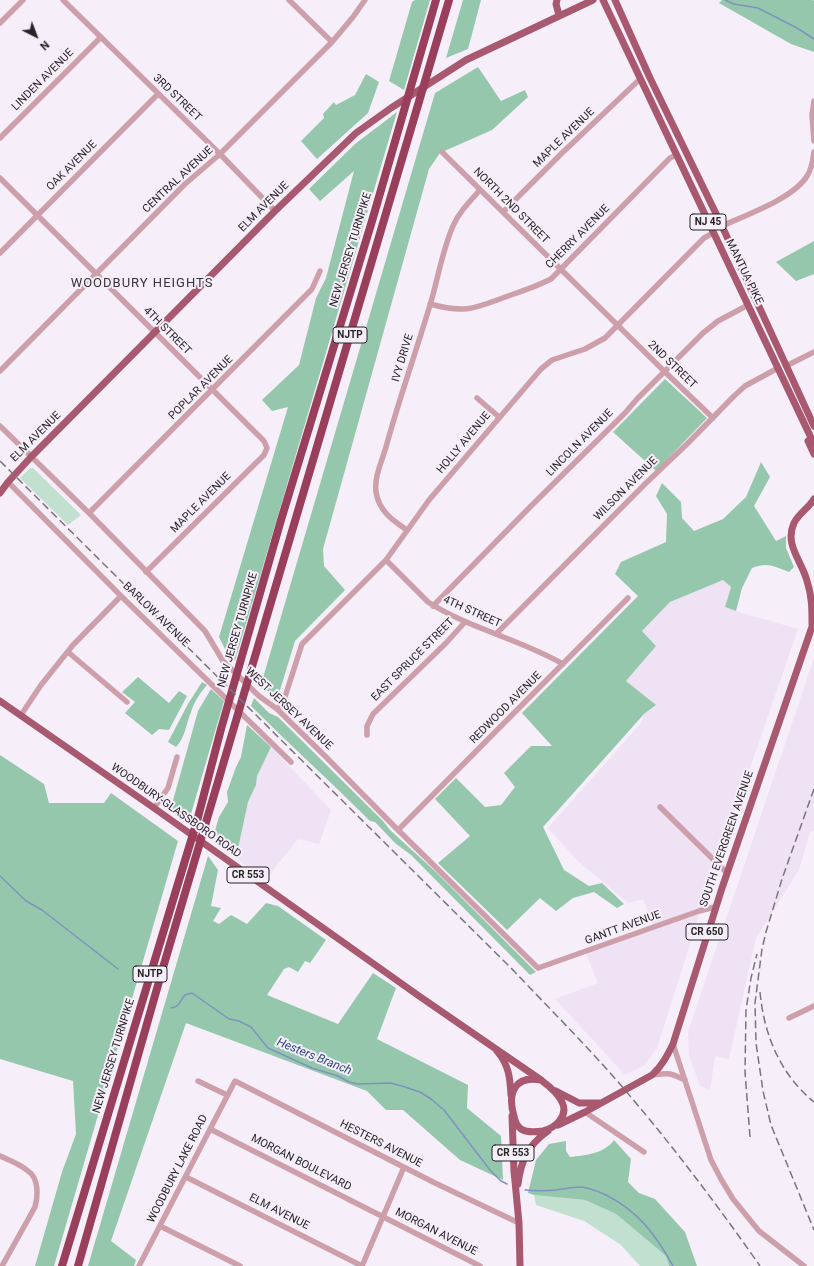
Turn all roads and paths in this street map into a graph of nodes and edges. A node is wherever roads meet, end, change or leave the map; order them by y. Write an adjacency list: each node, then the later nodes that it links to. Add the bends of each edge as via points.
1 (23, 0): 12 (street)
2 (63, 0): 13 (street, 3RD STREET)
3 (289, 0): 14 (street)
4 (365, 0): 14 (street, CENTRAL AVENUE)
5 (436, 0): 111 (highway, NEW JERSEY TURNPIKE / NJTP, via 281,520 197,821)
6 (449, 0): 112 (highway, NEW JERSEY TURNPIKE / NJTP, via 162,971)
7 (557, 0): 11 (main road)
8 (593, 0): 11 (main road, ELM AVENUE)
9 (603, 0): 15 (main road, MANTUA PIKE / NJ 45)
10 (615, 0): 29 (main road, MANTUA PIKE / NJ 45)
11 (559, 15): 26 (main road, ELM AVENUE, via 479,53 444,73 356,132)
12 (0, 23)
13 (100, 37): 16 (street, 3RD STREET); 18 (street, LINDEN AVENUE)
14 (332, 42): 22 (street, CENTRAL AVENUE)
15 (640, 79): 23 (main road, MANTUA PIKE / NJ 45); 27 (street, MAPLE AVENUE)
16 (158, 94): 22 (street, 3RD STREET); 28 (street, OAK AVENUE)
17 (814, 101): 19 (street)
18 (0, 138)
19 (814, 141)
20 (442, 152): 25 (street, NORTH 2ND STREET)
21 (814, 152): 29 (street, via 807,176 791,192)
22 (220, 154): 26 (street, 3RD STREET); 34 (street, CENTRAL AVENUE, via 185,184)
23 (676, 155): 30 (main road, MANTUA PIKE / NJ 45); 32 (street, CHERRY AVENUE, via 670,158)
24 (0, 178): 28 (street, 4TH STREET)
25 (480, 190): 27 (street, NORTH 2ND STREET); 35 (street, IVY DRIVE, via 454,224)
26 (275, 211): 38 (main road, ELM AVENUE)
27 (503, 212): 32 (street, NORTH 2ND STREET)
28 (38, 215): 31 (street, OAK AVENUE); 34 (street, 4TH STREET)
29 (722, 226): 40 (main road, MANTUA PIKE / NJ 45)
30 (713, 233): 36 (main road, MANTUA PIKE / NJ 45); 37 (street, HOLLY AVENUE, via 704,238)
31 (0, 253)
32 (560, 269): 35 (street, CHERRY AVENUE, via 538,286 480,307 452,309); 37 (street, NORTH 2ND STREET)
33 (320, 271): 44 (street, POPLAR AVENUE, via 312,289)
34 (96, 274): 38 (street, 4TH STREET); 42 (street, CENTRAL AVENUE)
35 (430, 304): 59 (street, IVY DRIVE, via 376,487 382,508 388,516)
36 (748, 305): 41 (main road, MANTUA PIKE / NJ 45); 43 (street, LINCOLN AVENUE, via 702,333)
37 (618, 325): 43 (street, 2ND STREET); 47 (street, HOLLY AVENUE, via 594,345 552,360)
38 (155, 333): 44 (street, 4TH STREET); 54 (main road, ELM AVENUE)
39 (814, 352): 40 (street)
40 (786, 366): 50 (main road, MANTUA PIKE / NJ 45)
41 (778, 368): 46 (main road, MANTUA PIKE / NJ 45); 48 (street, WILSON AVENUE, via 745,386)
42 (0, 371)
43 (665, 372): 48 (street, 2ND STREET); 66 (street, LINCOLN AVENUE)
44 (213, 390): 52 (street, 4TH STREET); 58 (street, POPLAR AVENUE)
45 (477, 398): 47 (street)
46 (798, 411): 51 (main road, MANTUA PIKE / NJ 45); 53 (main road, via 799,423)
47 (499, 417): 59 (street, HOLLY AVENUE)
48 (713, 418): 69 (street, WILSON AVENUE)
49 (0, 426): 54 (street, WEST JERSEY AVENUE)
50 (814, 426)
51 (814, 444)
52 (268, 448): 61 (street, MAPLE AVENUE, via 264,455)
53 (814, 454)
54 (31, 457): 55 (main road, ELM AVENUE); 58 (street, WEST JERSEY AVENUE)
55 (8, 482): 56 (main road, ELM AVENUE); 64 (street, BARLOW AVENUE)
56 (0, 493)
57 (814, 499): 62 (main road, via 794,523 791,535 793,550)
58 (89, 513): 61 (street, WEST JERSEY AVENUE)
59 (407, 530): 60 (street, HOLLY AVENUE)
60 (386, 560): 66 (street, 4TH STREET); 74 (street, HOLLY AVENUE, via 302,644 283,703)
61 (146, 572): 74 (street, WEST JERSEY AVENUE, via 205,631 223,661 259,696)
62 (807, 579): 63 (main road); 68 (main road, SOUTH EVERGREEN AVENUE)
63 (814, 587)
64 (121, 596): 70 (street); 78 (street, BARLOW AVENUE)
65 (628, 598): 71 (street, REDWOOD AVENUE)
66 (433, 606): 67 (street, 4TH STREET)
67 (465, 622): 69 (street, 4TH STREET); 76 (street, EAST SPRUCE STREET, via 373,714 367,726)
68 (813, 623): 82 (main road, SOUTH EVERGREEN AVENUE / CR 650)
69 (496, 634): 71 (street, 4TH STREET)
70 (68, 652): 73 (street); 75 (street)
71 (563, 664): 81 (street, REDWOOD AVENUE)
72 (0, 701): 75 (main road, WOODBURY-GLASSBORO ROAD / CR 553)
73 (127, 702)
74 (277, 709): 81 (street, WEST JERSEY AVENUE)
75 (21, 715): 80 (main road, WOODBURY-GLASSBORO ROAD / CR 553)
76 (368, 735)
77 (177, 757): 80 (street, via 168,788)
78 (291, 762)
79 (660, 807): 82 (street)
80 (154, 808): 88 (main road, WOODBURY-GLASSBORO ROAD / CR 553)
81 (398, 830): 84 (street, WEST JERSEY AVENUE)
82 (727, 873): 83 (main road, SOUTH EVERGREEN AVENUE / CR 650)
83 (715, 907): 84 (street, GANTT AVENUE); 87 (main road, SOUTH EVERGREEN AVENUE / CR 650)
84 (538, 968)
85 (814, 1006): 86 (street)
86 (789, 1018)
87 (673, 1044): 89 (main road, SOUTH EVERGREEN AVENUE / CR 650, via 664,1061); 91 (street)
88 (496, 1050): 90 (main road, WOODBURY-GLASSBORO ROAD / CR 553); 96 (main road, WOODBURY-GLASSBORO ROAD / CR 553, via 510,1074)
89 (652, 1075): 91 (street, via 668,1073); 97 (main road, SOUTH EVERGREEN AVENUE / CR 650)
90 (541, 1080): 94 (main road); 96 (main road, via 531,1078 521,1082 514,1091)
91 (685, 1080): 118 (street, via 711,1160 733,1199 759,1231)
92 (198, 1081): 95 (street)
93 (235, 1081): 95 (street, WOODBURY LAKE ROAD); 104 (street, HESTERS AVENUE)
94 (551, 1088): 97 (main road, SOUTH EVERGREEN AVENUE / CR 650, via 579,1103); 100 (main road, via 564,1105 562,1116)
95 (227, 1095): 101 (street, WOODBURY LAKE ROAD)
96 (512, 1101): 98 (main road)
97 (602, 1102): 99 (main road, SOUTH EVERGREEN AVENUE / CR 650)
98 (512, 1109): 100 (main road, via 518,1127 524,1131 537,1132); 106 (main road, SOUTH EVERGREEN AVENUE / CR 553)
99 (585, 1112): 100 (main road, SOUTH EVERGREEN AVENUE / CR 650); 102 (street)
100 (554, 1127): 106 (main road, SOUTH EVERGREEN AVENUE / CR 553, via 532,1145 524,1158)
101 (210, 1129): 105 (street, WOODBURY LAKE ROAD); 107 (street, MORGAN BOULEVARD)
102 (644, 1152)
103 (0, 1156): 110 (street, via 30,1171 37,1197 35,1207)
104 (404, 1167): 107 (street); 108 (street, HESTERS AVENUE)
105 (186, 1177): 109 (street, WOODBURY LAKE ROAD); 115 (street, ELM AVENUE)
106 (516, 1196): 108 (main road, SOUTH EVERGREEN AVENUE / CR 553)
107 (383, 1216): 115 (street); 116 (street, MORGAN AVENUE)
108 (519, 1223): 117 (main road, SOUTH EVERGREEN AVENUE / CR 553)
109 (160, 1226): 113 (street, WOODBURY LAKE ROAD); 114 (street)
110 (1, 1266)
111 (62, 1266)
112 (78, 1266)
113 (139, 1266)
114 (240, 1266)
115 (362, 1266)
116 (480, 1266)
117 (520, 1266)
118 (804, 1266)

